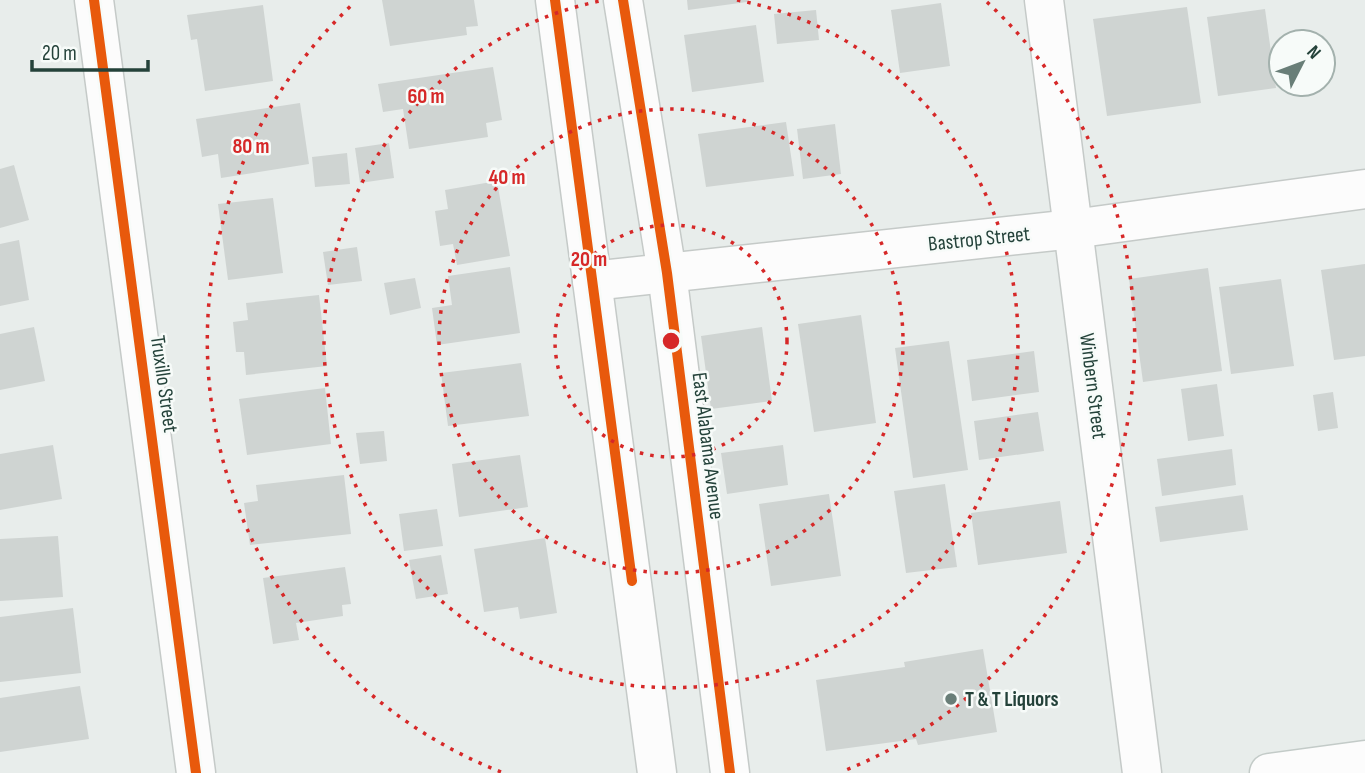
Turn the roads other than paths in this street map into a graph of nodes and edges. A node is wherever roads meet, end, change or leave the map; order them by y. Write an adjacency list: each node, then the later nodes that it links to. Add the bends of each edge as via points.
1 (94, 0): 10 (street, Truxillo Street)
2 (555, 0): 8 (street)
3 (623, 0): 7 (street, East Alabama Avenue)
4 (1044, 0): 6 (street, Winbern Street)
5 (1365, 189): 6 (street, Bastrop Street)
6 (1073, 229): 7 (street, Bastrop Street); 13 (street, Winbern Street)
7 (667, 273): 8 (street, Bastrop Street); 12 (street, East Alabama Avenue)
8 (593, 281): 11 (street)
9 (1365, 760): 14 (street)
10 (196, 773)
11 (657, 773)
12 (730, 773)
13 (1142, 773)
14 (1269, 773)

